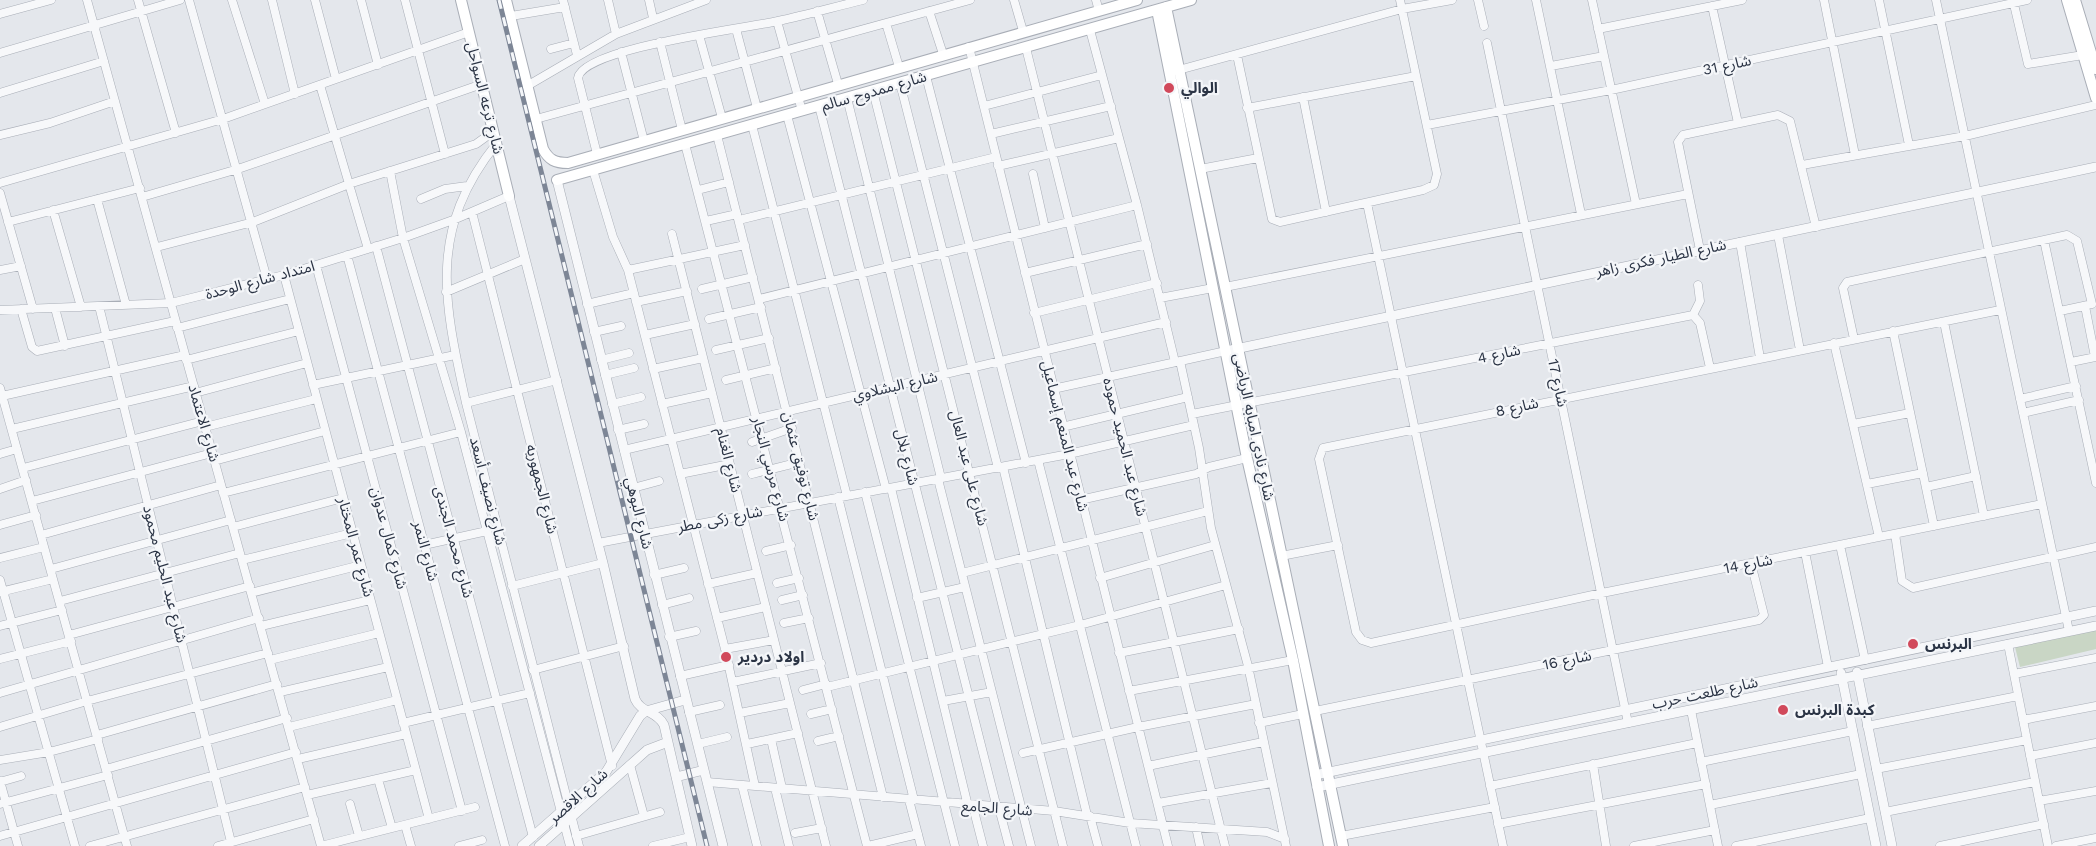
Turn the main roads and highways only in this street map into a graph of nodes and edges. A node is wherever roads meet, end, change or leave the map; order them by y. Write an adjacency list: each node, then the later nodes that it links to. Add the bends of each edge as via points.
1 (461, 0): 13 (main road, شارع ترعه السواحل)
2 (506, 0): 7 (main road, شارع ممدوح سالم, via 548,158 557,163 1023,31)
3 (1137, 0): 7 (main road, شارع ممدوح سالم)
4 (1191, 0): 8 (main road, شارع ممدوح سالم)
5 (2067, 0): 11 (main road)
6 (2075, 0): 9 (main road)
7 (1097, 5)
8 (1162, 9): 10 (main road, شارع نادى امبابه الرياضى); 12 (main road, شارع ممدوح سالم)
9 (2096, 69)
10 (1175, 71): 14 (main road, شارع نادى امبابه الرياضى); 14 (main road, شارع نادى امبابه الرياضى, via 1200,170)
11 (2096, 98)
12 (557, 180)
13 (509, 196)
14 (1219, 288): 15 (main road, شارع نادى امبابه الرياضى)
15 (1243, 405): 16 (main road, شارع نادى امبابه الرياضى, via 1281,556); 17 (main road, شارع نادى امبابه الرياضى, via 1247,458 1293,660)
16 (1342, 841)
17 (1329, 846)

